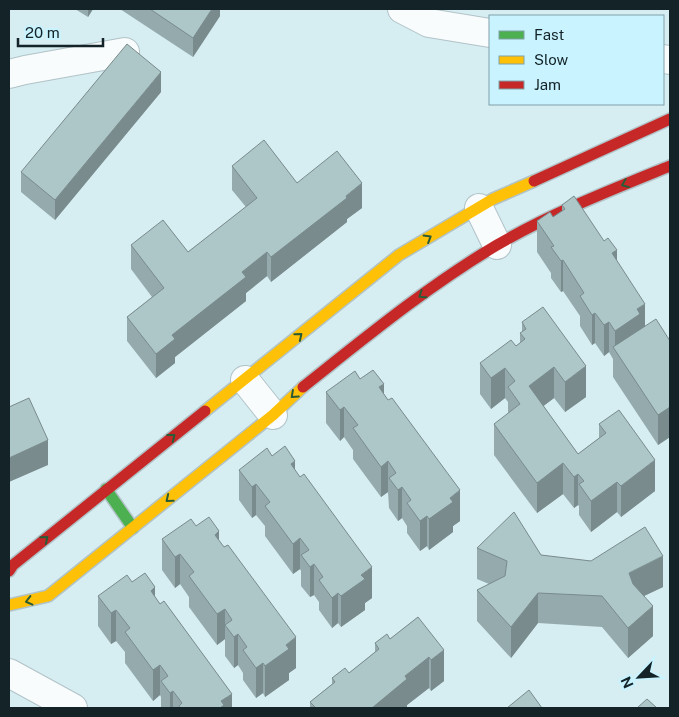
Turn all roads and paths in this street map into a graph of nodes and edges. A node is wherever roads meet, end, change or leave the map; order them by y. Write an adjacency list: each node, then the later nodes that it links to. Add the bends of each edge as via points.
1 (402, 9): 2 (street, via 429,23)
2 (489, 32)
3 (125, 52): 4 (street)
4 (9, 74)
5 (670, 120): 7 (street)
6 (670, 166): 8 (street, one-way to 8, via 578,203)
7 (478, 208): 8 (street); 9 (street, one-way to 7, via 399,255)
8 (497, 245): 10 (street, one-way to 10, via 412,302 302,388)
9 (246, 380): 10 (street); 11 (street, one-way to 9)
10 (273, 415): 12 (street, one-way to 12)
11 (106, 489): 12 (street); 13 (street, one-way to 11, via 13,564)
12 (133, 528): 14 (street, one-way to 14, via 48,596)
13 (9, 571)
14 (9, 605)
15 (9, 673): 16 (street)
16 (73, 708)

